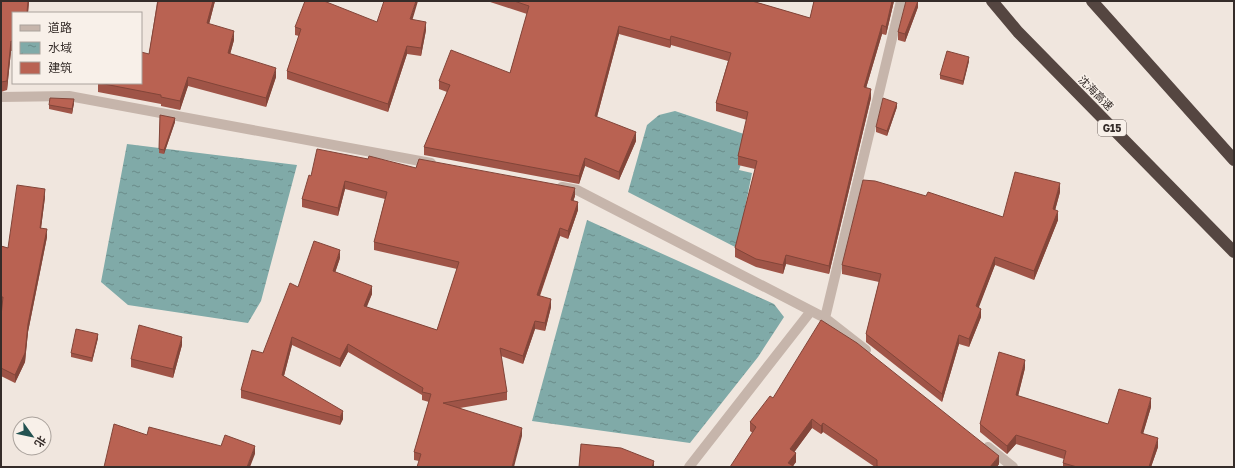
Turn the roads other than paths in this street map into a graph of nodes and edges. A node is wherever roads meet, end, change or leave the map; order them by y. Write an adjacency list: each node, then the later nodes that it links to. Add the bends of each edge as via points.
1 (901, 1): 10 (street)
2 (992, 1): 8 (highway, 沈海高速 / G15, via 1018,32)
3 (1092, 1): 5 (highway)
4 (1, 97): 6 (street, via 69,96)
5 (1234, 160)
6 (444, 165)
7 (554, 186): 9 (street, via 577,190)
8 (1234, 252)
9 (811, 311): 10 (street); 13 (street)
10 (825, 318): 11 (street)
11 (875, 358)
12 (982, 442): 14 (street)
13 (689, 467)
14 (1013, 467)

